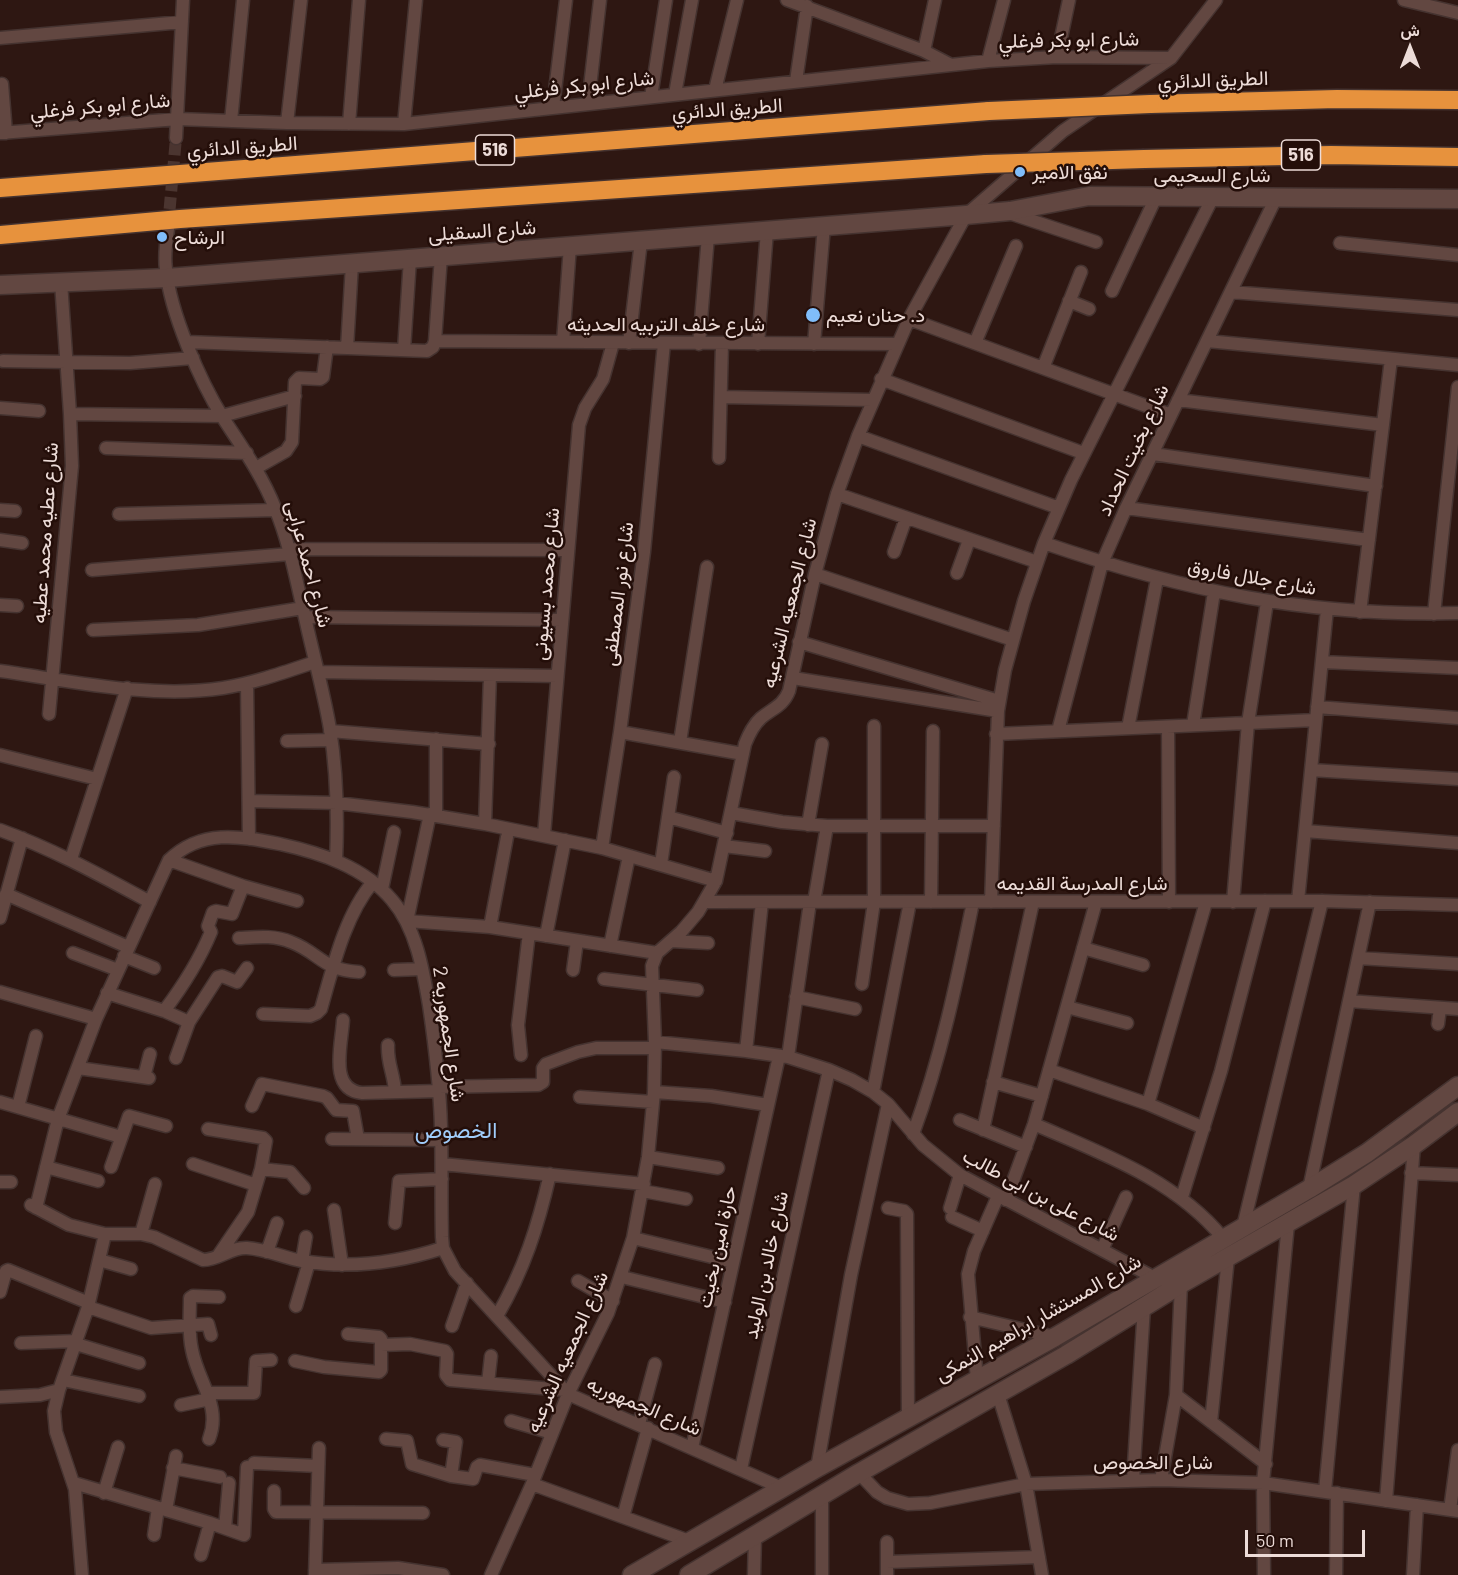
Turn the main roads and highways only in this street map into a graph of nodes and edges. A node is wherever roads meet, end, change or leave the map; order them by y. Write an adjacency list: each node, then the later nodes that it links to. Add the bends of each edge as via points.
1 (1458, 100): 3 (highway, الطريق الدائري / 516, bridge, via 1267,100 989,111)
2 (1458, 157): 6 (highway, 516, bridge, via 1331,155 986,164 180,219)
3 (0, 188)
4 (1458, 199): 5 (main road, شارع السحيمى, via 1089,196)
5 (966, 215): 7 (main road, شارع السقيلى, via 167,278)
6 (0, 235)
7 (0, 285)
8 (1458, 1086): 10 (main road, شارع المستشار ابراهيم النمكى, via 1367,1153)
9 (1458, 1112): 11 (main road, via 1354,1185)
10 (1055, 1337): 11 (main road); 12 (main road, شارع المستشار ابراهيم النمكى)
11 (1066, 1355): 13 (main road)
12 (632, 1575)
13 (689, 1575)

